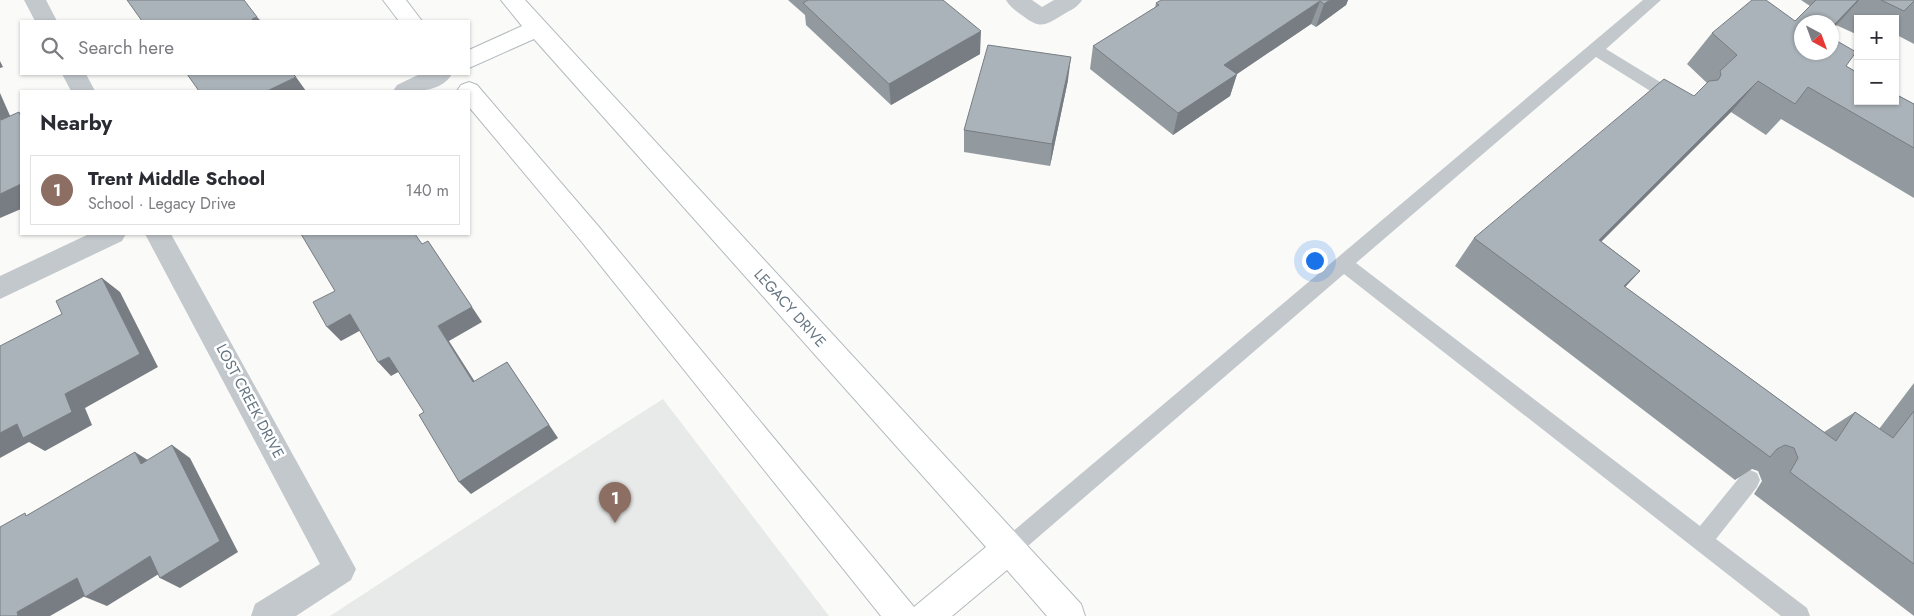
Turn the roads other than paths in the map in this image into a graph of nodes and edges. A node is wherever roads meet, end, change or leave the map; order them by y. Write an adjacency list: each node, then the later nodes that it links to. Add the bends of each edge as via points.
1 (35, 0): 7 (street)
2 (394, 0): 8 (main road)
3 (512, 0): 9 (main road, LEGACY DRIVE)
4 (1017, 0): 5 (street, via 1041,18)
5 (1071, 0)
6 (1653, 0): 10 (lane)
7 (45, 20)
8 (410, 20)
9 (537, 28): 11 (main road); 26 (main road, LEGACY DRIVE)
10 (1595, 49): 19 (lane); 22 (lane)
11 (470, 60)
12 (75, 75): 15 (street)
13 (438, 75): 16 (street)
14 (455, 75): 17 (main road)
15 (82, 90)
16 (407, 90)
17 (468, 90)
18 (470, 92): 28 (main road)
19 (1685, 105)
20 (111, 235): 23 (street)
21 (159, 235): 27 (street, LOST CREEK DRIVE, via 340,570)
22 (1344, 264): 25 (lane); 26 (lane)
23 (0, 288)
24 (1750, 480): 25 (lane)
25 (1701, 540): 31 (lane)
26 (1008, 550): 29 (main road); 30 (main road, LEGACY DRIVE)
27 (267, 616)
28 (902, 616)
29 (927, 616)
30 (1069, 616)
31 (1799, 616)

